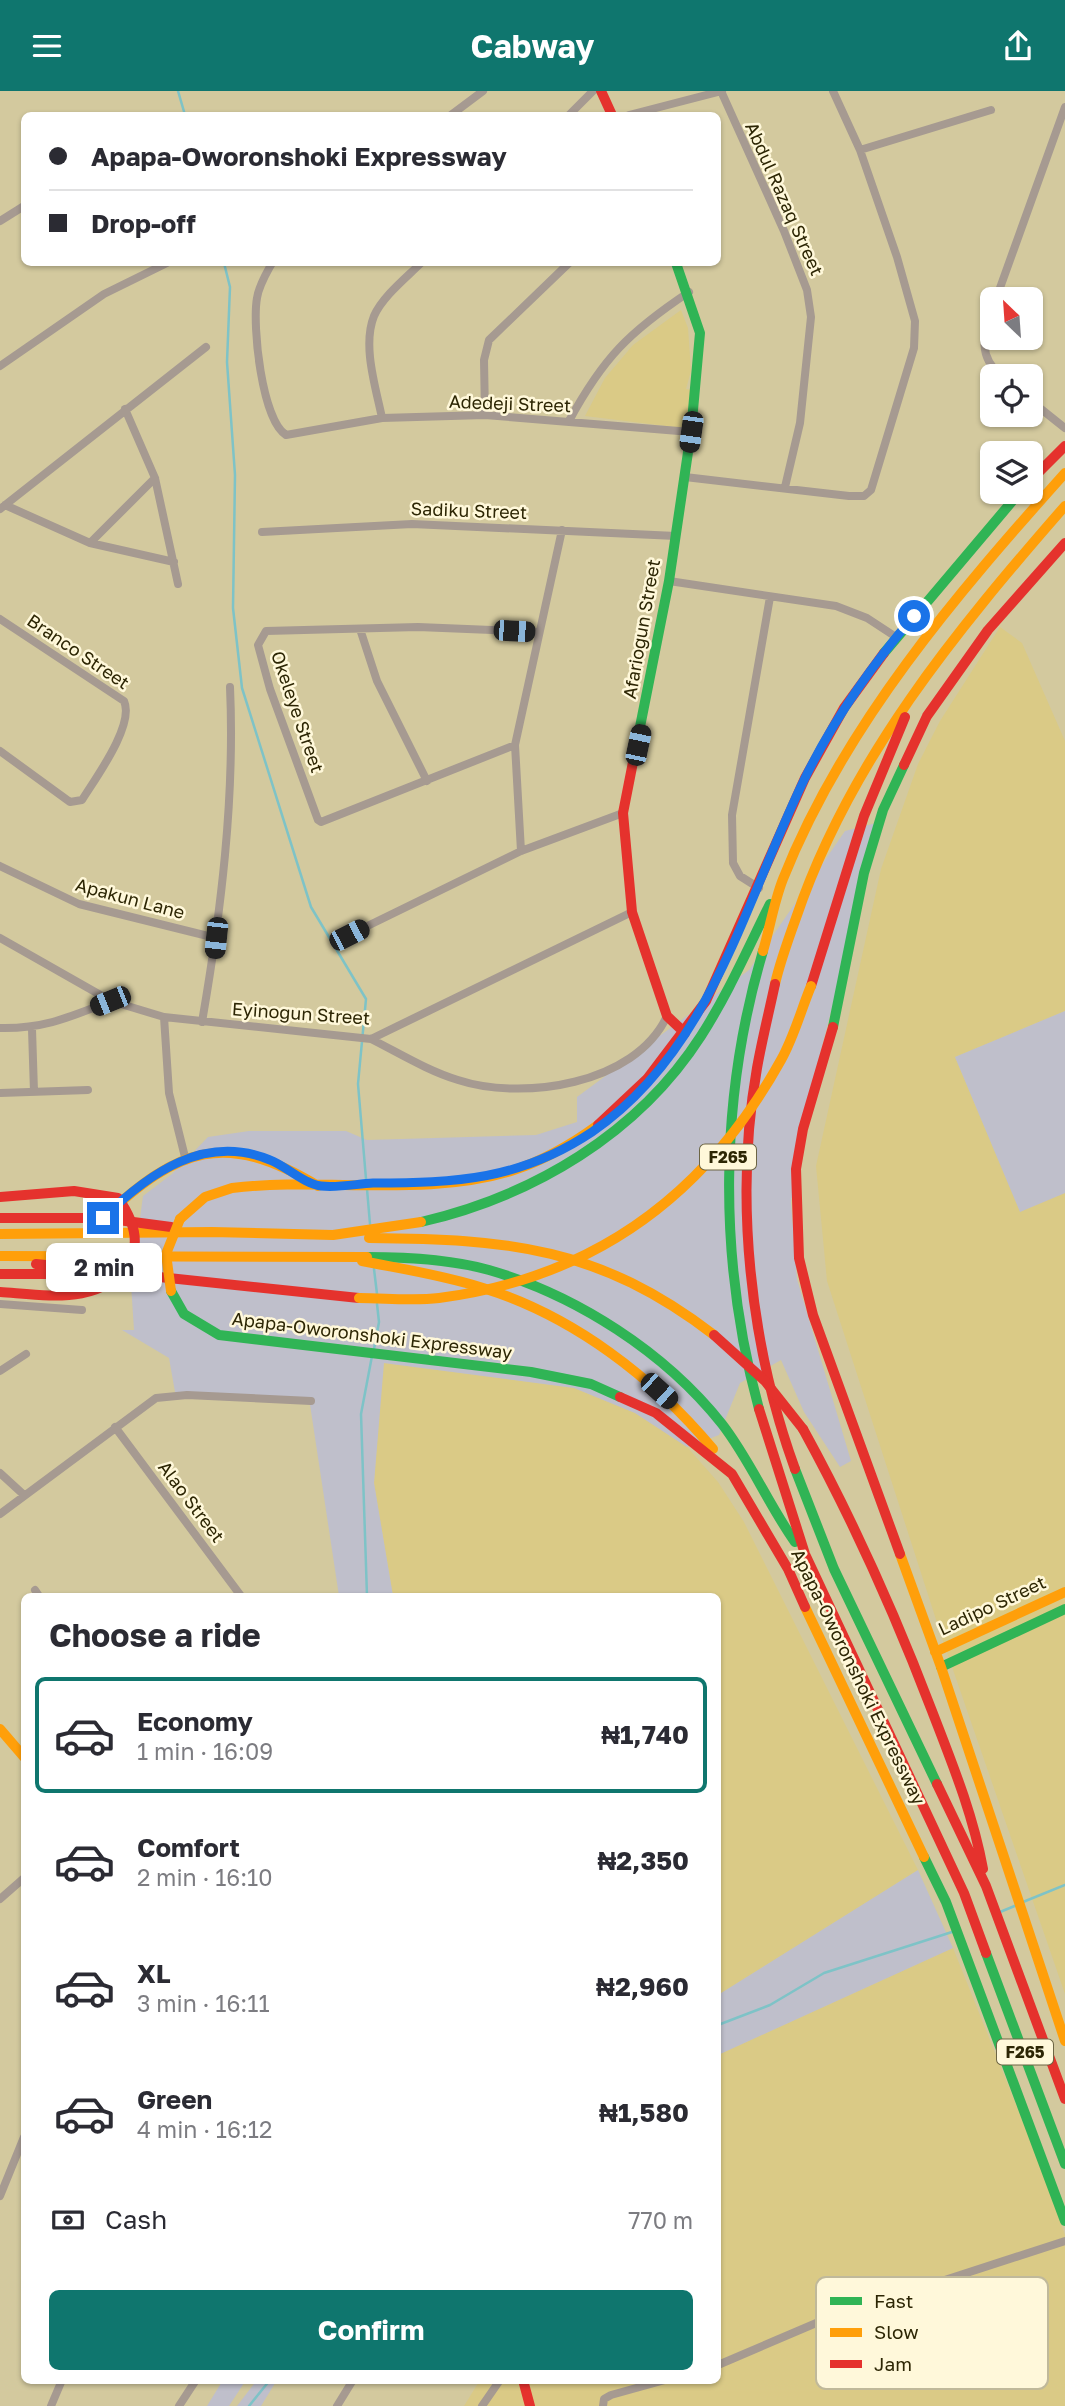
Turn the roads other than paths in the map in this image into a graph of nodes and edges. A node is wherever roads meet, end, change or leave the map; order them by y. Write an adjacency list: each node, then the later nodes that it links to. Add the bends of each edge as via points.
1 (483, 91): 8 (street)
2 (593, 91): 9 (street)
3 (601, 91): 10 (main road)
4 (721, 91): 11 (street); 36 (street, Abdul Razaq Street, via 807,290 811,317 800,423)
5 (833, 91): 12 (street)
6 (1065, 107): 20 (street)
7 (991, 110): 12 (street)
8 (456, 112)
9 (572, 112)
10 (611, 112)
11 (640, 112)
12 (860, 150): 36 (street, via 915,321 914,348 869,493 849,496)
13 (21, 208): 14 (street)
14 (0, 221)
15 (161, 266): 23 (street, via 104,293)
16 (270, 266): 27 (street, Adedeji Street, via 259,287 254,326 258,366 277,426 286,435)
17 (418, 266): 27 (street, via 374,316 371,362)
18 (566, 266): 26 (street, via 489,340 484,360)
19 (677, 266): 21 (main road, Afariogun Street)
20 (1000, 287)
21 (689, 292): 28 (street, via 621,344 592,378); 30 (main road, Afariogun Street, via 700,333)
22 (206, 347): 24 (street)
23 (0, 366)
24 (125, 409): 35 (street); 39 (street)
25 (1043, 411): 29 (street)
26 (485, 415): 27 (street, Adedeji Street); 28 (street, Adedeji Street)
27 (382, 418)
28 (569, 421): 30 (street, Adedeji Street)
29 (1065, 428)
30 (691, 432): 34 (main road, Afariogun Street)
31 (1065, 446): 32 (main road)
32 (1043, 468)
33 (1065, 473): 61 (main road, Apapa-Oworonshoki Expressway / F265, via 1002,543 901,670 843,760)
34 (685, 477): 36 (street); 42 (main road, Afariogun Street)
35 (155, 478): 43 (street); 45 (street)
36 (785, 487)
37 (1010, 504): 53 (main road, Apapa-Oworonshoki Expressway)
38 (1065, 506): 50 (main road, Apapa-Oworonshoki Expressway / F265)
39 (3, 507): 43 (street)
40 (562, 530): 41 (street, Sadiku Street, via 412,524); 42 (street, Sadiku Street); 52 (street)
41 (262, 532)
42 (676, 536): 46 (main road, Afariogun Street)
43 (90, 543): 45 (street)
44 (1065, 543): 105 (main road, via 988,630 927,716 883,810 864,873 836,1016 803,1129 796,1170 796,1228 805,1289)
45 (174, 562): 47 (street)
46 (669, 581): 48 (street); 58 (main road, Afariogun Street)
47 (178, 584)
48 (770, 597): 53 (street, via 836,606 867,618); 62 (street, via 732,814 733,863 740,876)
49 (0, 619): 56 (street, Branco Street, via 124,701 127,711 110,757 76,803)
50 (962, 624): 88 (main road, bridge, via 908,711 881,768 788,1049 750,1115 700,1176 647,1219 589,1254 519,1283 430,1299 359,1298); 110 (main road, Apapa-Oworonshoki Expressway / F265, via 855,783 796,906 758,1051 748,1150 747,1225 751,1285 764,1360 796,1472 897,1703)
51 (360, 629): 52 (street, Okeleye Street); 57 (street, via 377,681); 57 (street, Okeleye Street, via 266,631 258,645 318,820 326,822)
52 (538, 632): 55 (street)
53 (896, 637): 62 (main road, Apapa-Oworonshoki Expressway, via 844,708 805,778)
54 (230, 687): 66 (street, via 231,764)
55 (515, 745): 57 (street, Okeleye Street); 59 (street)
56 (0, 751)
57 (427, 781)
58 (623, 813): 59 (street); 63 (main road, Afariogun Street)
59 (521, 851): 64 (street)
60 (0, 866): 66 (street, Apakun Lane, via 79,904)
61 (785, 874): 84 (main road, via 738,972 696,1043 645,1105 600,1143 543,1179 449,1216); 101 (main road, Apapa-Oworonshoki Expressway / F265, via 740,1042 727,1165 727,1214 734,1289 754,1398)
62 (759, 888): 73 (main road, Apapa-Oworonshoki Expressway, via 706,1001)
63 (632, 912): 68 (main road, Afariogun Street); 74 (street, Eyinogun Street)
64 (349, 935)
65 (0, 937): 67 (street, Eyinogun Street)
66 (216, 938): 70 (street)
67 (110, 1001): 69 (street, Eyinogun Street); 72 (street)
68 (667, 1016): 73 (main road, Afariogun Street); 74 (street, via 633,1054 601,1075 542,1086 493,1087 458,1080)
69 (164, 1017): 70 (street, Eyinogun Street); 78 (street, via 169,1093)
70 (202, 1022): 74 (street, Eyinogun Street)
71 (0, 1028): 72 (street)
72 (32, 1029): 76 (street)
73 (685, 1033): 79 (main road, Apapa-Oworonshoki Expressway, via 625,1104 557,1153 473,1180)
74 (371, 1039)
75 (88, 1090): 76 (street)
76 (34, 1092): 77 (street)
77 (0, 1093)
78 (185, 1157): 79 (main road, via 233,1150 270,1159); 82 (main road, via 133,1190)
79 (319, 1186): 98 (main road, Apapa-Oworonshoki Expressway, bridge, via 223,1189 191,1205 165,1251 165,1272 184,1314 219,1335 530,1372 591,1384 656,1413)
80 (0, 1197): 90 (main road, bridge, via 77,1190 117,1198 132,1223 135,1247 115,1283 99,1290 76,1295)
81 (0, 1218): 82 (main road)
82 (103, 1218): 83 (main road)
83 (212, 1232): 84 (main road); 85 (main road)
84 (385, 1233): 110 (main road, bridge, via 500,1242 615,1273 661,1296 765,1381 803,1429 872,1562 925,1692 980,1850)
85 (0, 1234)
86 (0, 1257): 87 (main road, via 329,1256); 88 (main road)
87 (387, 1261): 98 (main road, via 523,1303 594,1344 644,1378 687,1416); 101 (main road, via 450,1262 520,1280 597,1319 655,1359 722,1424 778,1520)
88 (112, 1273): 89 (main road)
89 (0, 1274)
90 (0, 1292)
91 (0, 1304): 92 (street)
92 (82, 1310)
93 (26, 1354): 94 (street)
94 (0, 1371)
95 (311, 1401): 96 (street, via 167,1395)
96 (115, 1427): 99 (street); 103 (street, Alao Street)
97 (0, 1473): 99 (street)
98 (732, 1474): 117 (main road, Apapa-Oworonshoki Expressway, via 788,1569 946,1902)
99 (24, 1495): 100 (street)
100 (0, 1514)
101 (805, 1554): 115 (main road, Apapa-Oworonshoki Expressway / F265, via 964,1893)
102 (1065, 1592): 105 (main road, Ladipo Street)
103 (239, 1593)
104 (1065, 1609): 106 (main road, Ladipo Street)
105 (935, 1653): 106 (main road)
106 (941, 1667): 112 (main road)
107 (0, 1730): 108 (main road)
108 (21, 1754)
109 (21, 1881): 111 (street)
110 (985, 1884): 113 (main road, Apapa-Oworonshoki Expressway / F265)
111 (0, 1899)
112 (1065, 2041)
113 (1065, 2099)
114 (21, 2144): 116 (street)
115 (1065, 2164)
116 (1, 2193)
117 (1065, 2221)
118 (1065, 2241): 119 (street)
119 (954, 2277)
120 (816, 2323): 121 (street)
121 (721, 2364)
122 (60, 2384): 128 (street)
123 (193, 2384): 129 (street)
124 (351, 2384): 130 (street)
125 (497, 2384): 131 (street)
126 (524, 2384): 132 (main road)
127 (651, 2384): 133 (street, via 611,2395)
128 (51, 2406)
129 (179, 2406)
130 (337, 2406)
131 (482, 2406)
132 (530, 2406)
133 (603, 2406)

